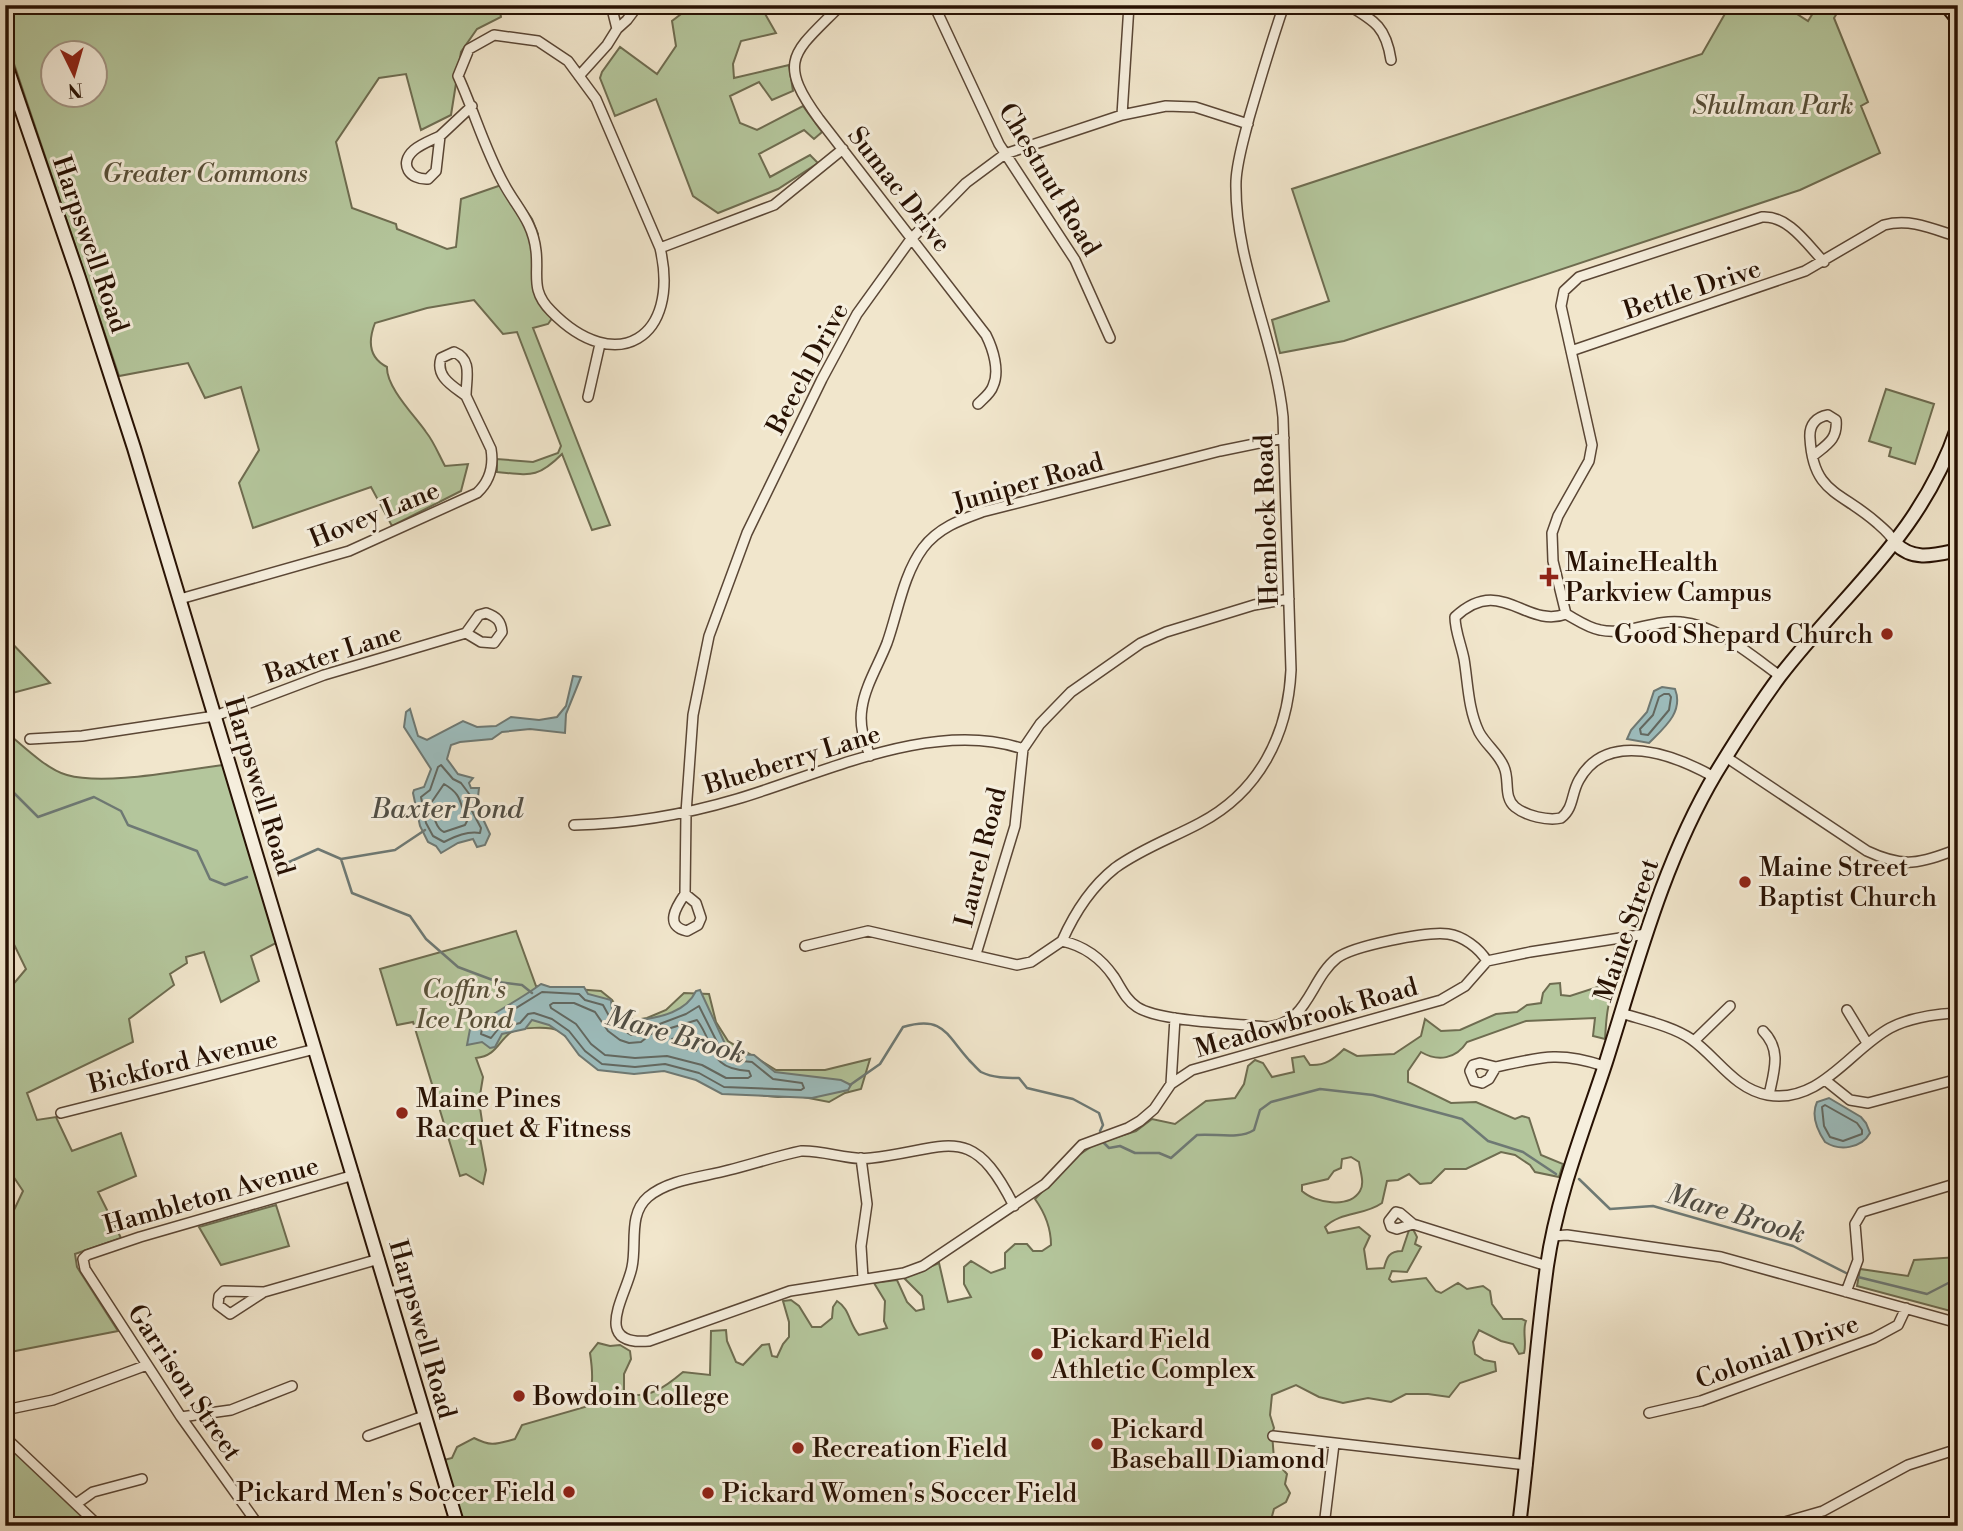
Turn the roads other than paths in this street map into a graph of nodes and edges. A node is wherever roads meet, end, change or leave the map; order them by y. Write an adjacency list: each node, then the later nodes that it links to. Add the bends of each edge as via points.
1 (611, 5): 10 (street)
2 (634, 5): 10 (street)
3 (841, 5): 18 (street, Sumac Drive, via 800,49 794,75 805,100)
4 (934, 5): 19 (street, Chestnut Road)
5 (1129, 5): 15 (street)
6 (1283, 5): 16 (street, Hemlock Road)
7 (1348, 5): 11 (street, via 1380,26)
8 (1946, 5): 9 (main road)
9 (1958, 20)
10 (617, 29): 13 (street)
11 (1391, 60)
12 (5, 62): 35 (main road, Harpswell Road)
13 (579, 76): 14 (street, via 568,61 538,41 494,35 469,49 458,76); 22 (street, via 596,99)
14 (472, 106): 17 (street); 25 (street, via 504,184 527,218 536,250 535,284 548,309 571,330)
15 (1122, 115): 16 (street, Beech Drive, via 1186,105); 19 (street, Beech Drive)
16 (1248, 124): 31 (street, Hemlock Road, via 1236,180 1238,216 1278,383)
17 (440, 136): 17 (street, via 436,171 428,179 417,179 407,166 408,157)
18 (843, 149): 21 (street, Sumac Drive); 22 (street, via 774,205)
19 (1005, 154): 21 (street, Beech Drive, via 966,183); 24 (street, Chestnut Road, via 1075,260)
20 (1958, 237): 23 (street, Bettle Drive, via 1898,221 1872,231)
21 (911, 239): 29 (street, Sumac Drive, via 989,343 995,379); 46 (street, Beech Drive, via 857,314 747,533 709,636 693,715)
22 (660, 248): 25 (street, via 664,296 653,326 626,343)
23 (1824, 262): 26 (street, Bettle Drive, via 1775,283); 26 (street, via 1787,223 1769,216 1591,272 1573,280 1561,298)
24 (1110, 338)
25 (600, 344): 28 (street)
26 (1571, 351): 37 (street, via 1592,445 1589,461 1552,533 1553,561)
27 (466, 396): 27 (street, Hovey Lane, via 467,362 459,354 448,353 439,362 440,372); 35 (street, Hovey Lane, via 492,458 490,475 477,493 349,551)
28 (588, 397)
29 (978, 404)
30 (1958, 426): 33 (main road, Maine Street, via 1935,482)
31 (1284, 438): 36 (street, Hemlock Road); 43 (street, Juniper Road, via 993,509 957,521 934,536 908,575 864,699 861,724)
32 (1813, 456): 33 (street, via 1821,481 1864,512)
33 (1895, 544): 34 (main road, via 1918,556); 39 (main road, Maine Street)
34 (1958, 550)
35 (180, 599): 40 (main road, Harpswell Road)
36 (1289, 599): 42 (street, Laurel Road, via 1254,605 1141,643 1060,702); 51 (street, Hemlock Road, via 1289,696 1265,765 1246,789 1213,816 1127,860 1104,878 1070,922)
37 (1566, 614): 39 (street, via 1594,629 1609,631 1665,622 1697,625); 45 (street, via 1544,617 1494,600 1474,604 1455,617 1476,724 1504,764 1514,807 1540,817 1561,818 1586,769 1622,751 1660,754)
38 (466, 633): 40 (street, Baxter Lane, via 324,675)
39 (1780, 676): 44 (main road, Maine Street)
40 (215, 716): 41 (street, Baxter Lane); 63 (main road, Harpswell Road)
41 (30, 739)
42 (1023, 749): 43 (street, Blueberry Lane, via 946,742); 53 (street, Laurel Road, via 1015,826)
43 (870, 755): 46 (street, Blueberry Lane)
44 (1726, 757): 45 (main road, Maine Street); 48 (street, via 1867,851 1891,862 1911,863)
45 (1714, 777): 50 (main road, Maine Street, via 1678,849)
46 (686, 813): 47 (street, Blueberry Lane); 49 (street, Beech Drive)
47 (574, 825)
48 (1958, 849)
49 (685, 894)
50 (1646, 934): 54 (street); 57 (main road, Maine Street)
51 (1062, 941): 53 (street, via 1024,965); 59 (street, via 1099,959 1138,1008)
52 (805, 946): 53 (street, via 868,930)
53 (976, 954)
54 (1486, 961): 59 (street, via 1458,937 1426,934 1362,947 1338,957 1303,1008 1280,1025); 68 (street, Meadowbrook Road, via 1465,986 1441,1000 1192,1070)
55 (1730, 1006): 61 (street)
56 (1847, 1010): 62 (street)
57 (1621, 1013): 61 (street); 64 (main road, Maine Street)
58 (1958, 1013): 62 (street, via 1923,1016)
59 (1175, 1018): 68 (street)
60 (1763, 1031): 69 (street, via 1776,1054)
61 (1695, 1041): 69 (street, via 1745,1087)
62 (1867, 1043): 67 (street)
63 (315, 1049): 70 (street, Bickford Avenue); 72 (main road, Harpswell Road)
64 (1604, 1066): 65 (street, via 1561,1055); 76 (main road, Maine Street)
65 (1496, 1067)
66 (1958, 1079): 67 (street, via 1868,1103 1850,1100)
67 (1825, 1080): 69 (street, via 1802,1093)
68 (1171, 1084): 74 (street, Meadowbrook Road, via 1140,1121 1082,1145 1045,1184)
69 (1769, 1096)
70 (61, 1113)
71 (861, 1158): 74 (street, via 944,1145 965,1147 990,1166); 80 (street, via 867,1204 861,1246); 80 (street, Meadowbrook Road, via 813,1151 785,1154 666,1186 646,1199 637,1213 632,1269 615,1312 617,1328 637,1342 657,1338 790,1291)
72 (354, 1175): 77 (street, Hambleton Avenue, via 140,1237); 78 (main road, Harpswell Road)
73 (1958, 1183): 82 (street, via 1862,1212 1855,1224 1858,1259)
74 (1014, 1206): 80 (street, Meadowbrook Road, via 923,1266)
75 (1413, 1224): 79 (street)
76 (1553, 1236): 79 (main road, Maine Street); 82 (street, via 1721,1256)
77 (83, 1259): 85 (street, Garrison Street)
78 (379, 1259): 81 (street); 89 (main road, Harpswell Road)
79 (1547, 1266): 96 (main road, Maine Street)
80 (863, 1278)
81 (264, 1292): 81 (street, via 224,1291 218,1305 229,1314)
82 (1846, 1292): 83 (street)
83 (1906, 1308): 84 (street); 88 (street, Colonial Drive, via 1898,1325 1874,1338 1710,1398)
84 (1958, 1323)
85 (147, 1365): 87 (street, via 53,1400); 90 (street, Garrison Street)
86 (292, 1386): 90 (street, via 231,1410)
87 (5, 1410)
88 (1649, 1413)
89 (424, 1416): 91 (street); 101 (main road, Harpswell Road)
90 (181, 1417): 100 (street, Garrison Street)
91 (368, 1436)
92 (1273, 1436): 94 (street)
93 (5, 1437): 98 (street)
94 (1334, 1444): 96 (street); 102 (street)
95 (1958, 1450): 104 (street, via 1908,1465 1823,1511)
96 (1527, 1465): 103 (main road, Maine Street)
97 (142, 1479): 98 (street, via 93,1493)
98 (76, 1504): 99 (street)
99 (99, 1526)
100 (259, 1526)
101 (458, 1526)
102 (1324, 1526)
103 (1519, 1526)
104 (1771, 1526)

